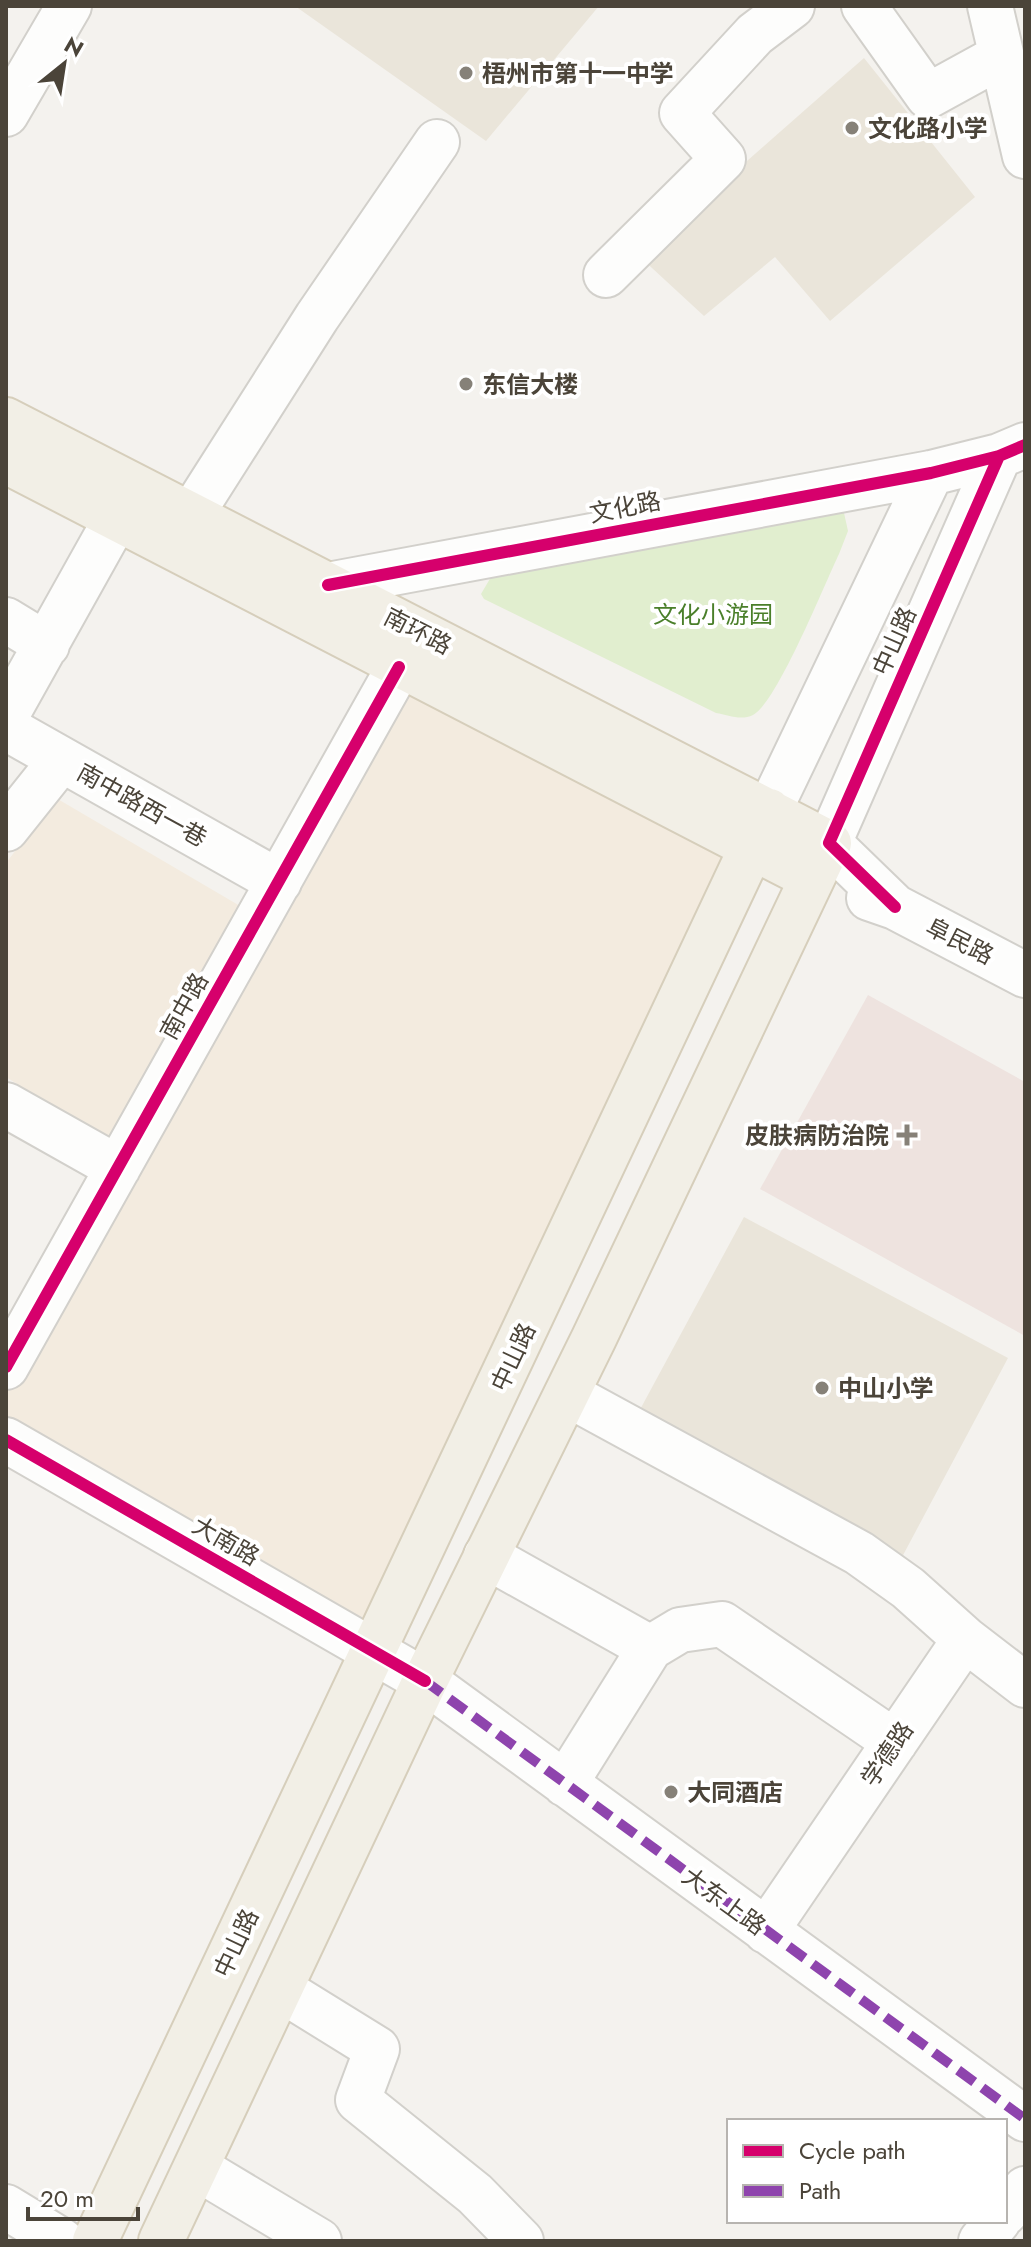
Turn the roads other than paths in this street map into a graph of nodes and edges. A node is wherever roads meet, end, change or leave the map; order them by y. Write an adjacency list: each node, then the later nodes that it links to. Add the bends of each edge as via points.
1 (69, 6): 6 (street)
2 (792, 6): 9 (street, via 755,34 682,113 723,159)
3 (864, 6): 5 (street, via 928,96)
4 (990, 6): 5 (street)
5 (1001, 56): 8 (street)
6 (6, 114)
7 (437, 142): 14 (street)
8 (1025, 156)
9 (606, 275)
10 (6, 420): 14 (main road, 南环路)
11 (1012, 451): 13 (street, 文化路); 25 (street, 中山路)
12 (6, 461): 15 (main road, 南环路)
13 (931, 473): 16 (street, 文化路); 24 (street, 中山路)
14 (191, 515): 16 (main road, 南环路)
15 (116, 519): 18 (street); 19 (main road, 南环路)
16 (328, 585): 24 (main road, 南环路)
17 (6, 620): 18 (street)
18 (47, 645): 20 (street)
19 (399, 667): 24 (main road, 南环路); 26 (street, 南中路)
20 (6, 716)
21 (6, 728): 22 (street, 南中路西一巷)
22 (61, 760): 23 (street); 26 (street, 南中路西一巷)
23 (6, 829)
24 (761, 829): 25 (main road, 南环路); 36 (main road, 中山路)
25 (821, 861): 27 (street, 阜民路, via 895,907); 31 (main road, 中山路)
26 (279, 882): 29 (street, 南中路)
27 (1025, 975)
28 (6, 1105): 29 (street)
29 (118, 1168): 30 (street, 南中路)
30 (6, 1367)
31 (567, 1394): 33 (main road, 中山路); 34 (street, via 859,1553)
32 (6, 1440): 36 (street, 大南路)
33 (486, 1556): 35 (street); 37 (main road, 中山路)
34 (965, 1639): 38 (street); 39 (street, 学德路)
35 (650, 1648): 39 (street, via 680,1630 722,1624); 40 (street)
36 (374, 1652): 37 (street, 大南路); 50 (main road, 中山路)
37 (425, 1681): 40 (street, 大东上路); 42 (main road, 中山路)
38 (1025, 1685)
39 (895, 1742): 41 (street, 学德路)
40 (565, 1784): 41 (street, 大东上路)
41 (766, 1931): 43 (street, 大东上路)
42 (280, 1989): 44 (main road, 中山路); 53 (street, via 377,2049 358,2100 475,2194)
43 (1025, 2119)
44 (197, 2168): 51 (main road, 中山路); 52 (street)
45 (1025, 2189): 47 (street)
46 (6, 2207): 49 (street)
47 (1007, 2211)
48 (996, 2223): 54 (street)
49 (62, 2241)
50 (95, 2241)
51 (161, 2241)
52 (319, 2241)
53 (521, 2241)
54 (981, 2241)

